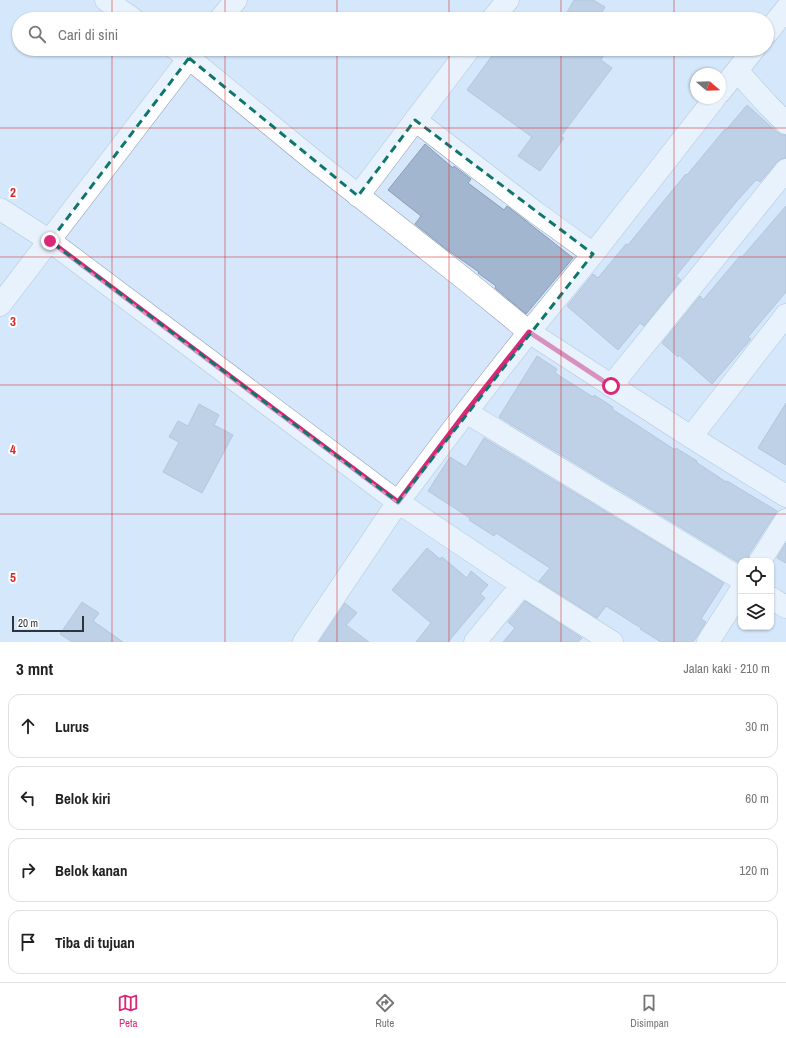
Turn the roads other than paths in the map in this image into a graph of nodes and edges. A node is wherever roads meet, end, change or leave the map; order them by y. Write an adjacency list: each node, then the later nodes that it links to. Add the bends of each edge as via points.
1 (106, 0): 5 (street)
2 (236, 0): 6 (street)
3 (508, 0): 7 (street)
4 (786, 9): 8 (street)
5 (124, 12)
6 (226, 12)
7 (498, 12)
8 (774, 24)
9 (184, 56): 21 (street)
10 (192, 56): 19 (street)
11 (464, 56): 16 (street)
12 (748, 56): 13 (street)
13 (736, 71): 14 (street); 17 (street)
14 (726, 84)
15 (710, 104): 22 (street)
16 (415, 120): 19 (street); 22 (street)
17 (786, 123)
18 (786, 170): 26 (street)
19 (358, 196): 25 (street)
20 (0, 209): 21 (street)
21 (50, 241): 23 (street); 30 (street)
22 (593, 254): 25 (street)
23 (0, 305)
24 (786, 315): 28 (street)
25 (529, 332): 26 (street); 27 (street)
26 (611, 386): 28 (street)
27 (466, 412): 30 (street); 33 (street)
28 (691, 437): 29 (street)
29 (786, 496)
30 (398, 502): 34 (street); 38 (street)
31 (786, 520): 32 (street)
32 (762, 558)
33 (738, 577)
34 (522, 585): 39 (street); 40 (street)
35 (738, 594): 41 (street)
36 (774, 600): 37 (street)
37 (786, 607)
38 (304, 642)
39 (475, 642)
40 (611, 642)
41 (708, 642)

